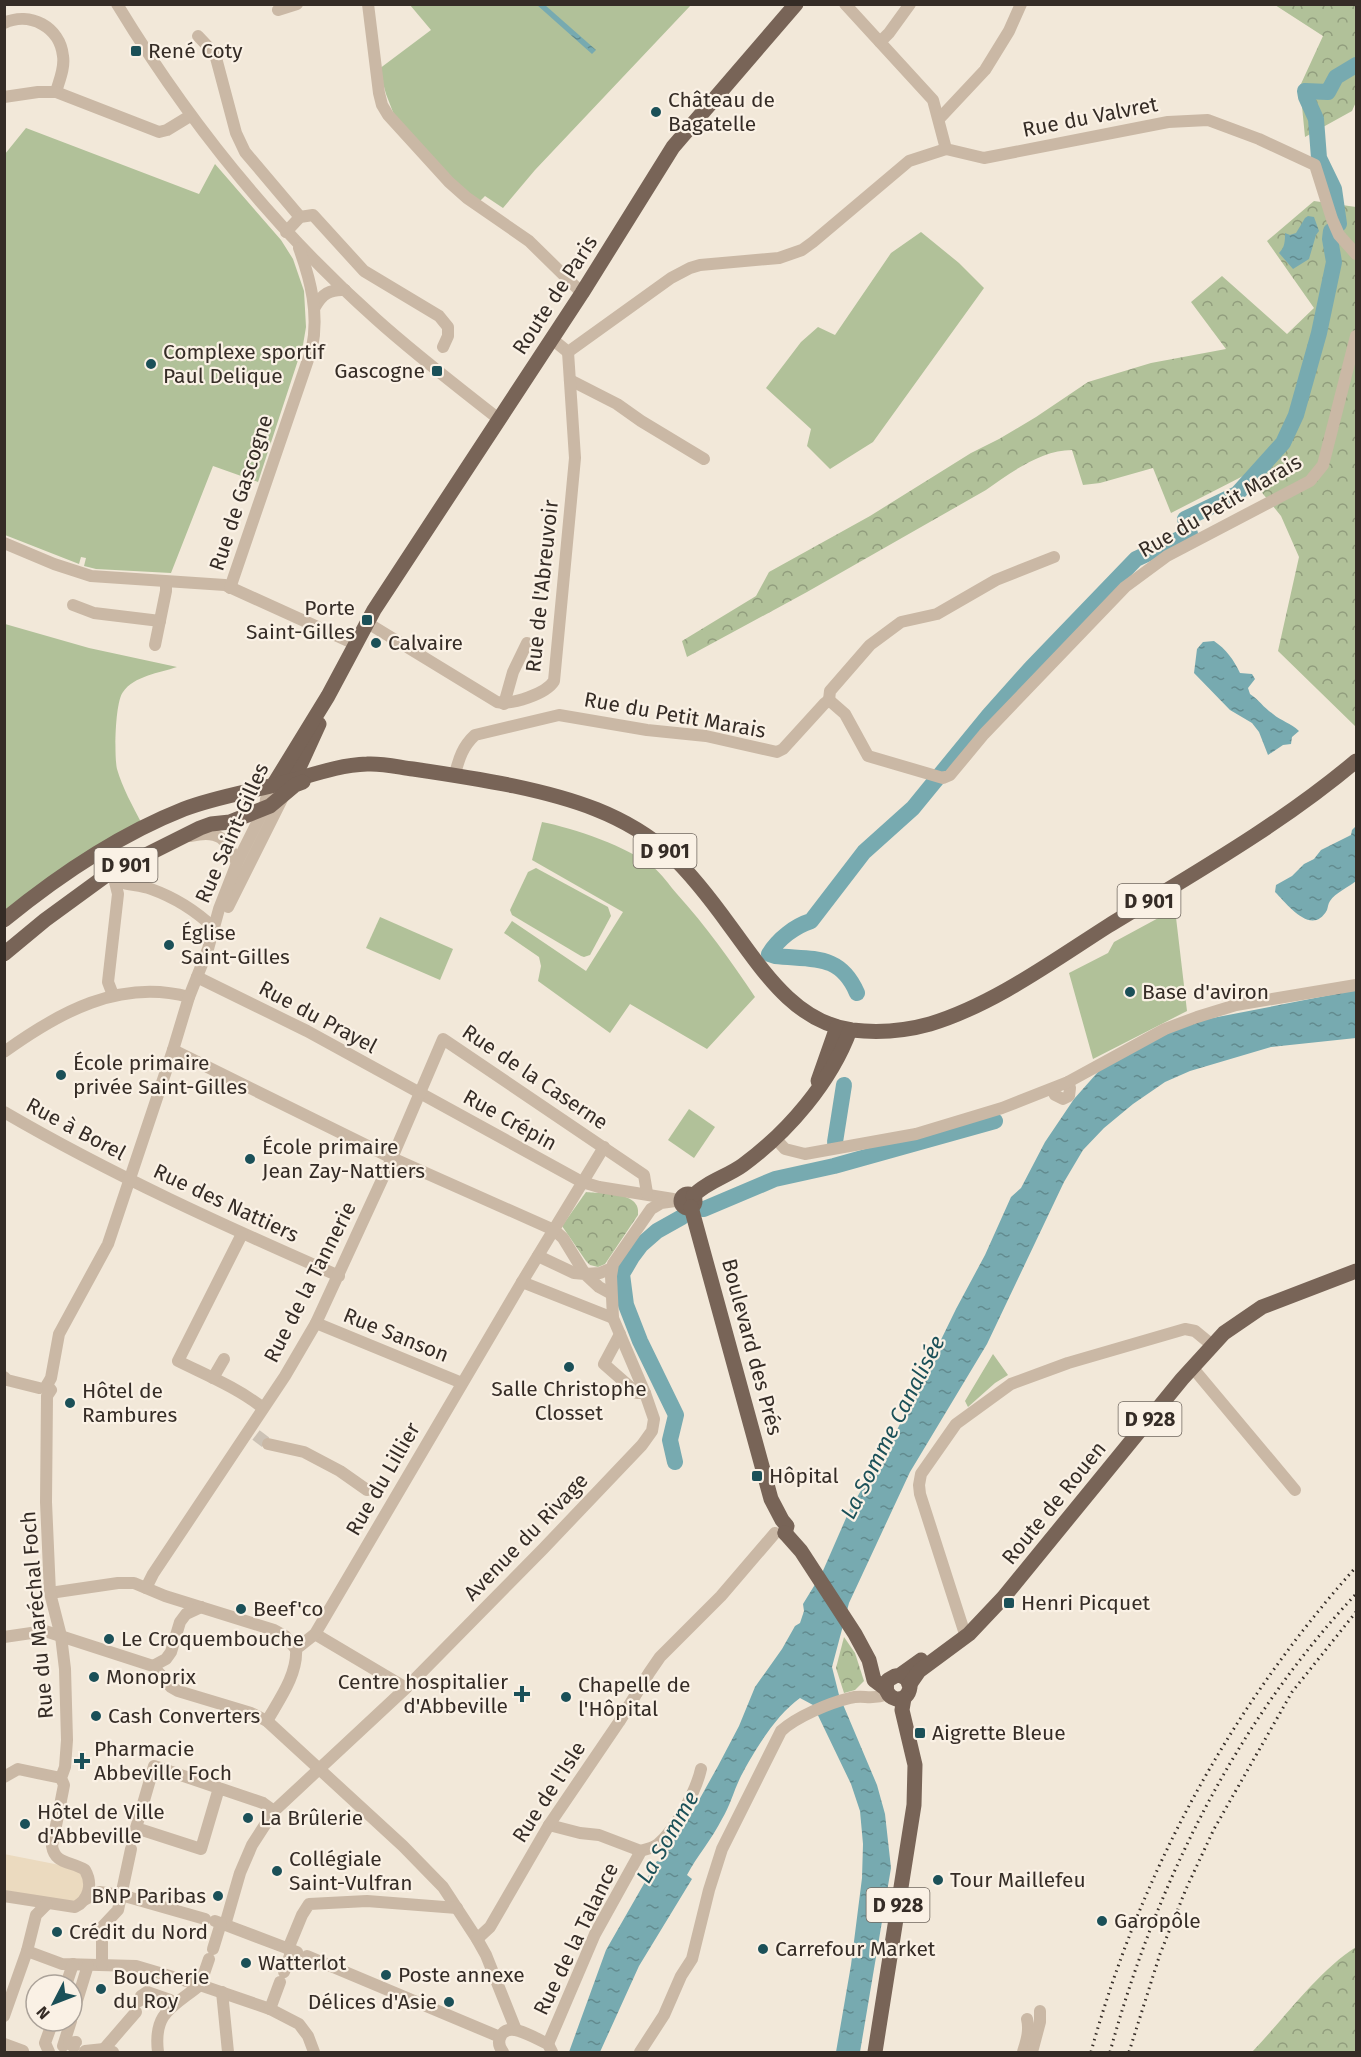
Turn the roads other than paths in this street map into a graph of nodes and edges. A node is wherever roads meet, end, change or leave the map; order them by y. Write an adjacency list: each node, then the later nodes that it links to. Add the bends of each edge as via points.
1 (117, 4): 14 (street)
2 (297, 4): 8 (street)
3 (368, 4): 22 (street, via 382,105 388,115 449,182 529,241)
4 (796, 4): 22 (main road, Route de Paris, via 673,147)
5 (845, 4): 11 (street)
6 (910, 4): 11 (street)
7 (1021, 4): 15 (street, via 985,70)
8 (278, 10)
9 (4, 23): 12 (street, via 35,21 57,38 64,64)
10 (198, 36): 17 (street, via 215,54 236,133 245,152)
11 (880, 42): 15 (street, via 933,100)
12 (56, 92): 13 (street); 14 (street, via 159,132)
13 (4, 97)
14 (190, 116): 18 (street)
15 (939, 119): 16 (street)
16 (946, 149): 20 (street, Rue du Valvret, via 984,158 1168,122 1208,120 1315,165 1339,235); 27 (street, via 909,161 802,250 779,258 690,268)
17 (300, 217): 18 (street); 26 (street, via 313,215 364,271 439,316 448,327)
18 (286, 231): 19 (street)
19 (297, 243): 21 (street); 23 (street, Rue de Gascogne)
20 (1356, 254)
21 (345, 290): 23 (street, via 327,292); 29 (street)
22 (582, 293): 25 (main road, Route de Paris)
23 (315, 307): 34 (street, Rue de Gascogne, via 312,348)
24 (1356, 336): 42 (street, Rue du Petit Marais, via 1323,465 1310,481 1167,556 1125,587 984,734 950,775 939,776 868,756 845,714)
25 (552, 339): 27 (street); 29 (main road, Route de Paris)
26 (443, 347)
27 (568, 352): 28 (street, Rue de l'Abreuvoir)
28 (570, 380): 30 (street, via 617,404); 43 (street, Rue de l'Abreuvoir, via 575,459 554,681 551,687)
29 (500, 420): 37 (main road, Route de Paris)
30 (704, 459)
31 (4, 543): 33 (street, via 91,576)
32 (1054, 557): 42 (street, via 996,580 937,614 901,622 870,645 830,691)
33 (166, 582): 34 (street, via 217,583); 36 (street)
34 (231, 588): 39 (street)
35 (73, 605): 36 (street, via 94,614)
36 (160, 621): 40 (street)
37 (366, 622): 39 (main road, Rue Saint-Gilles); 43 (street)
38 (527, 643): 43 (street)
39 (355, 644): 41 (main road, Rue Saint-Gilles)
40 (155, 645)
41 (328, 696): 44 (main road, Rue Saint-Gilles); 46 (main road, Rue Saint-Gilles)
42 (829, 700): 49 (street, Rue du Petit Marais, via 777,752 706,736 559,715 475,735 460,756)
43 (504, 704)
44 (303, 761): 48 (main road); 50 (main road, Rue Saint-Gilles)
45 (1356, 761): 64 (main road, D 901, via 1263,831 989,999 930,1024 906,1029 875,1032)
46 (283, 767): 50 (main road, Rue Saint-Gilles); 51 (main road)
47 (416, 770): 48 (main road, via 364,764); 49 (main road, D 901); 50 (main road, D 901, via 340,774)
48 (315, 773): 50 (main road)
49 (455, 774): 63 (main road, D 901, via 583,803 626,822 670,855 699,885 773,983)
50 (284, 786): 51 (main road, D 901); 52 (main road, D 901, via 275,804); 57 (street, Rue Saint-Gilles)
51 (240, 793): 56 (main road, D 901, via 187,808 135,831 63,874)
52 (265, 807): 53 (main road, D 901); 54 (street, Rue Saint-Gilles)
53 (170, 842): 54 (street, via 202,834 219,836 228,843); 55 (main road, D 901)
54 (237, 863): 57 (street, Rue Saint-Gilles)
55 (111, 878): 57 (street, via 159,892 195,910); 58 (main road, D 901, via 45,920); 61 (street, via 118,894 108,982)
56 (4, 920)
57 (214, 928): 59 (street, Rue Saint-Gilles)
58 (4, 954)
59 (196, 977): 62 (street, Rue Saint-Gilles); 70 (street, Rue du Prayel, via 307,1031)
60 (1356, 985): 72 (street, via 1236,1005 1197,1017 1165,1029 1052,1089 916,1134 805,1154 785,1149)
61 (113, 995): 62 (street, via 160,991); 67 (street, via 56,1018)
62 (189, 997): 66 (street, Rue Saint-Gilles)
63 (808, 1014): 64 (main road, D 901); 68 (main road, via 819,1031)
64 (844, 1028): 68 (main road); 69 (main road, via 835,1064)
65 (444, 1039): 70 (street, Rue de la Tannerie); 73 (street, Rue de la Caserne)
66 (173, 1050): 74 (street); 75 (street, Rue Saint-Gilles)
67 (4, 1052)
68 (826, 1055): 69 (main road)
69 (815, 1092): 72 (main road)
70 (420, 1093): 74 (street, Rue de la Tannerie); 76 (street, Rue Crépin)
71 (4, 1112): 75 (street, Rue à Borel)
72 (775, 1138): 78 (main road, via 742,1166)
73 (604, 1147): 76 (street, Rue du Lillier); 77 (street, Rue de la Caserne, via 644,1175)
74 (392, 1158): 80 (street); 86 (street, Rue de la Tannerie)
75 (130, 1179): 81 (street, Rue des Nattiers); 98 (street, Rue Saint-Gilles, via 108,1244 58,1334 51,1378)
76 (582, 1182): 77 (street, Rue Crépin); 80 (street, Rue du Lillier)
77 (641, 1192): 78 (street, Rue Crépin); 79 (street, Rue de la Caserne)
78 (686, 1201): 79 (street, via 661,1203); 104 (main road, Boulevard des Prés)
79 (646, 1214): 83 (street)
80 (554, 1230): 82 (street, Rue du Lillier); 85 (street)
81 (242, 1234): 86 (street, Rue des Nattiers); 95 (street, via 178,1361)
82 (538, 1256): 85 (street, via 574,1273); 87 (street, Rue du Lillier)
83 (612, 1268): 85 (street); 88 (street, Avenue du Rivage)
84 (1356, 1271): 92 (main road, Route de Rouen / D 928, via 1262,1307 1233,1325)
85 (585, 1274): 88 (street)
86 (339, 1276): 90 (street, Rue de la Tannerie)
87 (522, 1282): 89 (street); 97 (street, Rue du Lillier)
88 (610, 1293): 89 (street, Avenue du Rivage)
89 (613, 1318): 91 (street, Avenue du Rivage)
90 (316, 1323): 97 (street, Rue Sanson); 100 (street, Rue de la Tannerie)
91 (620, 1334): 99 (street, Avenue du Rivage); 99 (street, via 604,1364 637,1393)
92 (1212, 1345): 94 (main road, Route de Rouen / D 928); 110 (street, via 1195,1331 1185,1329 1068,1363 1011,1384 950,1431 921,1474 919,1485)
93 (224, 1359): 95 (street)
94 (1192, 1367): 103 (street); 110 (main road, Route de Rouen / D 928, via 984,1619)
95 (213, 1378): 100 (street)
96 (5, 1380): 98 (street)
97 (462, 1383): 111 (street, Rue du Lillier)
98 (44, 1390): 106 (street, Rue du Maréchal Foch)
99 (645, 1393): 117 (street, Avenue du Rivage, via 654,1419 652,1431 642,1445)
100 (263, 1408): 105 (street, Rue de la Tannerie, via 252,1433)
101 (268, 1444): 102 (street, via 304,1452)
102 (367, 1490)
103 (1295, 1490)
104 (779, 1528): 116 (main road, Boulevard des Prés, via 794,1541 869,1660); 126 (street, Rue de l'Isle, via 721,1596 660,1658)
105 (146, 1588): 106 (street, via 118,1582); 107 (street)
106 (50, 1593): 112 (street, Rue du Maréchal Foch)
107 (167, 1596): 108 (street); 109 (street)
108 (201, 1607): 109 (street, via 186,1614); 114 (street, via 274,1630)
109 (180, 1622): 115 (street, via 171,1652)
110 (965, 1633): 116 (main road, Route de Rouen / D 928)
111 (315, 1634): 114 (street, Rue du Lillier); 117 (street)
112 (61, 1636): 113 (street, via 45,1631); 115 (street); 123 (street, Rue du Maréchal Foch, via 67,1728 65,1767)
113 (4, 1637)
114 (296, 1649): 119 (street, via 292,1674)
115 (153, 1666): 119 (street, via 178,1691)
116 (893, 1687): 118 (street, via 867,1689); 118 (street, via 874,1699); 168 (main road, D 928, via 915,1765 914,1805)
117 (406, 1688): 120 (street, Avenue du Rivage)
118 (853, 1697): 167 (street, via 806,1715 781,1731 722,1849 692,1959)
119 (267, 1721): 120 (street)
120 (320, 1769): 125 (street, Avenue du Rivage); 136 (street, via 404,1846 443,1887)
121 (700, 1769): 128 (street, Rue de la Talance, via 680,1817 658,1845)
122 (4, 1778): 123 (street, via 18,1769)
123 (60, 1779): 129 (street, Rue du Maréchal Foch, via 64,1785 52,1846 60,1861 85,1870)
124 (219, 1788): 125 (street, via 264,1803); 127 (street, via 201,1849); 127 (street, via 154,1766)
125 (274, 1811): 138 (street, Avenue du Rivage, via 252,1845)
126 (549, 1825): 128 (street, via 599,1834); 139 (street, Rue de l'Isle, via 490,1927)
127 (134, 1838): 131 (street)
128 (640, 1851): 160 (street, Rue de la Talance, via 595,1934)
129 (90, 1882): 130 (street); 133 (street)
130 (99, 1892): 131 (street); 133 (street)
131 (121, 1895): 138 (street); 144 (street, via 118,1910 102,1931)
132 (4, 1896): 134 (street)
133 (86, 1899): 135 (street, via 70,1908)
134 (28, 1900): 135 (street); 137 (street)
135 (47, 1904): 137 (street)
136 (457, 1908): 139 (street); 141 (street, via 367,1901 314,1903 307,1906)
137 (36, 1915): 140 (street)
138 (217, 1922): 141 (street); 147 (street, Avenue du Rivage)
139 (477, 1939): 154 (street)
140 (27, 1951): 142 (street); 152 (street)
141 (296, 1952): 150 (street); 157 (street)
142 (73, 1964): 143 (street); 145 (street)
143 (88, 1965): 144 (street); 146 (street)
144 (102, 1965): 147 (street, via 136,1966)
145 (70, 1973)
146 (84, 1978)
147 (200, 1985): 148 (street); 149 (street)
148 (222, 1992): 150 (street); 164 (street)
149 (173, 2005): 159 (street, via 170,2000 147,1992 137,2006); 163 (street, via 164,2014 156,2036)
150 (270, 2009): 165 (street, via 299,2024)
151 (1040, 2011): 170 (street)
152 (4, 2016)
153 (1027, 2019): 169 (street)
154 (516, 2030): 157 (street, via 509,2029); 160 (street)
155 (49, 2033): 162 (street, via 45,2043)
156 (78, 2033): 159 (street)
157 (500, 2037): 166 (street)
158 (4, 2044): 161 (street)
159 (85, 2047): 162 (street)
160 (550, 2048)
161 (22, 2051)
162 (49, 2052)
163 (158, 2052)
164 (228, 2052)
165 (314, 2052)
166 (503, 2052)
167 (640, 2052)
168 (875, 2052)
169 (1023, 2052)
170 (1032, 2052)

